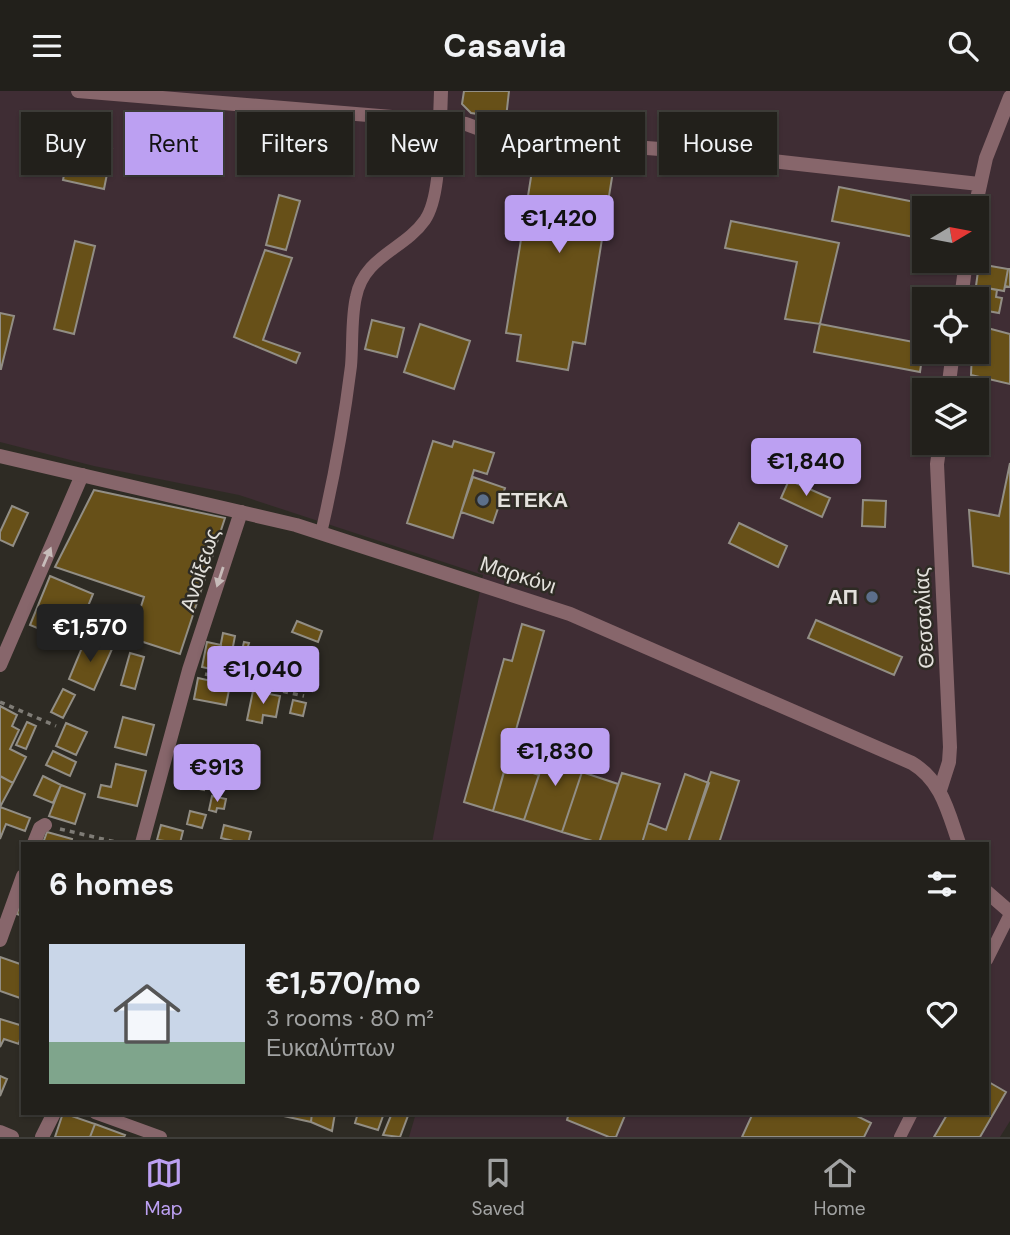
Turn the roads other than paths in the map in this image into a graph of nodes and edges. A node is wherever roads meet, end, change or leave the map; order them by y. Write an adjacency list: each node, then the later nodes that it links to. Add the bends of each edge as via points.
1 (78, 91): 5 (street)
2 (441, 91): 4 (street)
3 (1010, 97): 8 (street)
4 (440, 112)
5 (367, 115)
6 (463, 124): 8 (street, via 501,137)
7 (437, 175): 14 (lane, via 427,218 365,272 356,296 344,419)
8 (979, 184): 9 (street)
9 (977, 196)
10 (938, 455): 16 (street, Θεσσαλίας, via 950,747)
11 (0, 456): 12 (street, Μαρκόνι)
12 (82, 475): 13 (street, Μαρκόνι); 15 (street, one-way to 12)
13 (242, 512): 14 (street, Μαρκόνι); 19 (street, Ανοίξεως, one-way to 19, via 189,670)
14 (321, 533): 16 (street, Μαρκόνι, via 569,614 912,763)
15 (0, 665)
16 (940, 790): 20 (street, Μαρκόνι)
17 (45, 825): 18 (street)
18 (34, 842)
19 (142, 842)
20 (959, 842)
21 (21, 882): 24 (street)
22 (989, 894): 23 (street)
23 (1010, 913): 25 (lane)
24 (0, 940)
25 (989, 956)
26 (53, 1115): 31 (street)
27 (100, 1115): 32 (lane)
28 (911, 1115): 33 (lane)
29 (0, 1132): 30 (street)
30 (12, 1137)
31 (42, 1137)
32 (161, 1137)
33 (900, 1137)

